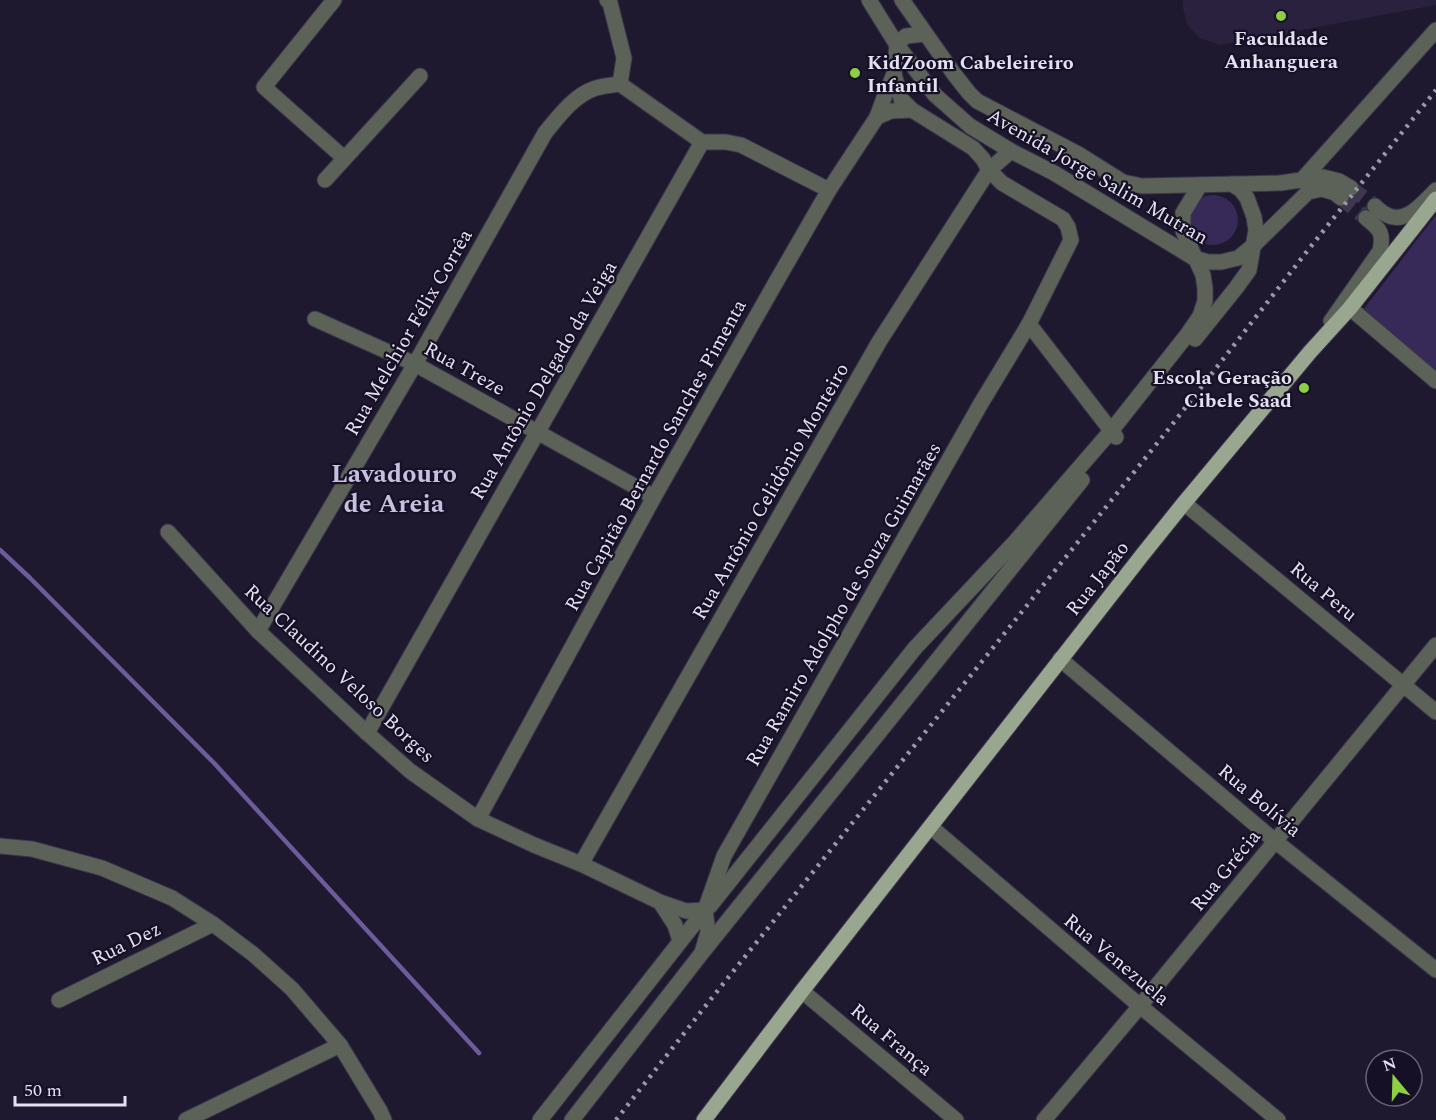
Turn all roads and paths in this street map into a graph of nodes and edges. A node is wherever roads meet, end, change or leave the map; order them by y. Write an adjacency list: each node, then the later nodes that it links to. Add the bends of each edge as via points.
1 (334, 0): 15 (street, via 264,87)
2 (607, 0): 10 (street, via 624,58)
3 (869, 0): 7 (street, Avenida Jorge Salim Mutran)
4 (902, 0): 6 (street, Avenida Jorge Salim Mutran)
5 (1436, 30): 18 (street)
6 (925, 34): 7 (street, via 906,36); 19 (street, Avenida Jorge Salim Mutran, via 977,101 1123,182 1142,186)
7 (897, 45): 8 (street, Rua Capitão Bernardo Sanches Pimenta); 14 (street, Avenida Jorge Salim Mutran, via 942,103)
8 (894, 74): 11 (street, via 902,99); 12 (street, Rua Capitão Bernardo Sanches Pimenta)
9 (420, 76): 15 (street)
10 (620, 84): 13 (street); 30 (street, Rua Melchior Félix Corrêa, via 582,94 545,133)
11 (912, 110): 12 (street, via 891,111); 16 (street, Rua Ramiro Adolpho de Souza Guimarães, via 973,148)
12 (877, 117): 21 (street, Rua Capitão Bernardo Sanches Pimenta)
13 (702, 142): 21 (street, via 741,145); 32 (street, Rua Antônio Delgado da Veiga)
14 (1011, 151): 16 (street, Rua Antônio Celidônio Monteiro); 25 (street, Avenida Jorge Salim Mutran)
15 (344, 158): 17 (street)
16 (989, 170): 28 (street, Rua Ramiro Adolpho de Souza Guimarães, via 1002,183 1063,219 1068,227 1071,240); 47 (street, Rua Antônio Celidônio Monteiro, via 879,342)
17 (325, 180)
18 (1301, 181): 20 (street, Avenida Jorge Salim Mutran); 24 (street, Avenida Jorge Salim Mutran, via 1323,177 1339,181 1346,193 1322,189 1308,192)
19 (1200, 184): 20 (street, Avenida Jorge Salim Mutran); 25 (street, via 1183,213 1184,231)
20 (1232, 184): 24 (street, via 1241,190 1251,208 1256,230)
21 (830, 190): 34 (street, Rua Capitão Bernardo Sanches Pimenta)
22 (1436, 190): 29 (street, via 1401,218 1370,212 1383,239 1380,251)
23 (1436, 199): 26 (main road, Rua Japão)
24 (1254, 245): 25 (street, Avenida Jorge Salim Mutran, via 1238,258 1221,262); 33 (street, via 1249,270 1236,288)
25 (1194, 258): 33 (street, via 1205,288 1206,301 1200,316)
26 (1350, 308): 29 (main road, Rua Japão); 31 (street)
27 (315, 319): 30 (street, Rua Treze)
28 (1029, 324): 33 (street); 49 (street, Rua Ramiro Adolpho de Souza Guimarães, via 724,856)
29 (1310, 352): 35 (main road, Rua Japão)
30 (415, 364): 32 (street, Rua Treze); 37 (street, Rua Melchior Félix Corrêa)
31 (1436, 381)
32 (538, 432): 34 (street, Rua Treze); 42 (street, Rua Antônio Delgado da Veiga)
33 (1114, 434): 49 (street, via 915,648); 52 (street)
34 (654, 497): 43 (street, Rua Capitão Bernardo Sanches Pimenta)
35 (1184, 503): 39 (main road, Rua Japão); 40 (street, Rua Peru)
36 (168, 532): 37 (street, Rua Claudino Veloso Borges)
37 (258, 631): 42 (street, Rua Claudino Veloso Borges)
38 (1436, 645): 40 (street, Rua Grécia)
39 (1060, 659): 44 (main road, Rua Japão); 45 (street, Rua Bolívia)
40 (1404, 685): 41 (street, Rua Peru); 45 (street, Rua Grécia)
41 (1436, 712)
42 (367, 733): 43 (street, Rua Claudino Veloso Borges, via 410,771)
43 (478, 819): 47 (street, Rua Claudino Veloso Borges)
44 (931, 827): 54 (main road, Rua Japão); 56 (street, Rua Venezuela)
45 (1275, 841): 53 (street, Rua Bolívia); 56 (street, Rua Grécia)
46 (0, 846): 50 (street, via 32,849 102,868 172,898)
47 (581, 864): 48 (street, Rua Claudino Veloso Borges)
48 (660, 902): 49 (street, Rua Claudino Veloso Borges, via 686,910); 51 (street)
49 (705, 910): 51 (street); 52 (street, via 708,932)
50 (213, 924): 55 (street, Rua Dez); 57 (street, via 292,989)
51 (680, 941): 60 (street)
52 (701, 954): 61 (street)
53 (1436, 970)
54 (802, 991): 62 (main road, Rua Japão); 63 (street, Rua França)
55 (59, 1000)
56 (1140, 1006): 64 (street, Rua Grécia); 65 (street, Rua Venezuela)
57 (340, 1045): 58 (street); 59 (street)
58 (186, 1120)
59 (384, 1120)
60 (540, 1120)
61 (572, 1120)
62 (704, 1120)
63 (956, 1120)
64 (1044, 1120)
65 (1278, 1120)

